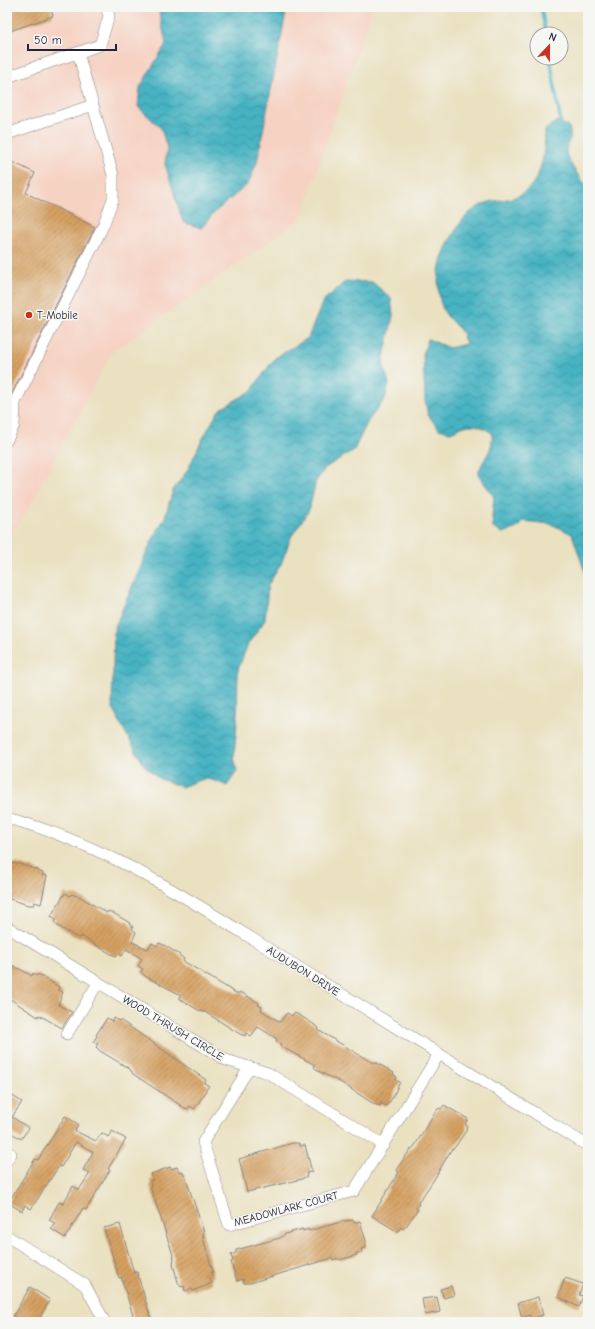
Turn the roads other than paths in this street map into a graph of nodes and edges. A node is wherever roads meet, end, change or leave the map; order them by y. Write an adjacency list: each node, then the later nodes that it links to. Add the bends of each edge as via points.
1 (106, 7): 2 (street, via 109,16 100,45)
2 (78, 52): 3 (street); 4 (street)
3 (7, 77)
4 (93, 105): 5 (street); 6 (street, via 113,175 113,199 15,402)
5 (7, 134)
6 (10, 423): 7 (street)
7 (7, 440)
8 (7, 818): 12 (street, AUDUBON DRIVE, via 70,839 133,868 180,894)
9 (7, 927): 10 (street, WOOD THRUSH CIRCLE)
10 (98, 982): 11 (street); 13 (street, WOOD THRUSH CIRCLE, via 226,1060)
11 (67, 1034)
12 (439, 1054): 14 (street, MEADOWLARK COURT); 15 (street, AUDUBON DRIVE)
13 (249, 1068): 14 (street, WOOD THRUSH CIRCLE, via 268,1073); 14 (street, MEADOWLARK COURT, via 203,1142 229,1225 354,1191)
14 (384, 1144)
15 (588, 1146)
16 (7, 1152): 17 (street, via 11,1154)
17 (7, 1160)
18 (7, 1236): 19 (street, via 85,1285)
19 (105, 1322)

